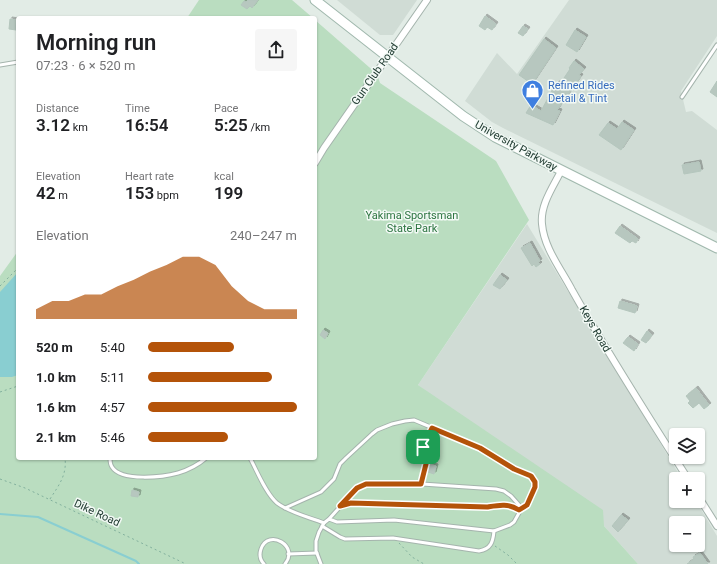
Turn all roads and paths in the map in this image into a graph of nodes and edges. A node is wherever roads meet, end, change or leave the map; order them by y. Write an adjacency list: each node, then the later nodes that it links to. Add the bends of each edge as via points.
1 (315, 0): 4 (main road, University Parkway)
2 (427, 0): 4 (street, Gun Club Road)
3 (717, 45): 7 (lane)
4 (387, 57): 8 (street, Gun Club Road); 11 (main road, University Parkway, via 463,116 495,137)
5 (16, 62): 6 (lane)
6 (0, 65)
7 (682, 97)
8 (324, 148): 9 (street, Gun Club Road); 10 (street, Gun Club Road)
9 (317, 155)
10 (317, 160)
11 (561, 171): 12 (main road, University Parkway); 22 (street, Keys Road, via 541,215 546,243 598,335)
12 (717, 248)
13 (16, 270): 14 (path)
14 (0, 286)
15 (16, 387): 16 (path)
16 (0, 392)
17 (432, 428): 24 (path, via 424,445 427,460); 28 (lane, via 414,420 377,430 349,454 340,464 334,479 321,492); 29 (lane, via 480,448 514,469 531,476 535,487 527,505)
18 (65, 460): 25 (path, via 63,478)
19 (110, 460): 20 (lane, via 115,471 142,477 178,473)
20 (203, 460)
21 (251, 460): 28 (lane, via 271,496)
22 (684, 472)
23 (0, 479): 25 (path, Dike Road)
24 (421, 484): 26 (lane, via 366,484 357,488); 29 (lane, via 504,491 519,505)
25 (50, 499): 38 (path, Dike Road)
26 (340, 506): 29 (lane, via 351,503 487,507 511,505); 30 (lane)
27 (705, 507): 32 (street)
28 (285, 508): 31 (lane)
29 (519, 510): 33 (lane, via 514,522)
30 (329, 518): 31 (lane); 33 (lane, via 337,522 394,520)
31 (323, 524): 34 (lane, via 345,539); 36 (lane, via 316,541)
32 (717, 526)
33 (494, 531): 35 (lane)
34 (393, 538): 35 (lane, via 480,551); 42 (path, via 412,558)
35 (491, 544): 43 (path)
36 (317, 553): 37 (lane); 41 (lane)
37 (288, 554): 39 (lane, via 282,542 266,542 260,552); 40 (lane)
38 (186, 564)
39 (264, 564)
40 (285, 564)
41 (322, 564)
42 (424, 564)
43 (517, 564)

